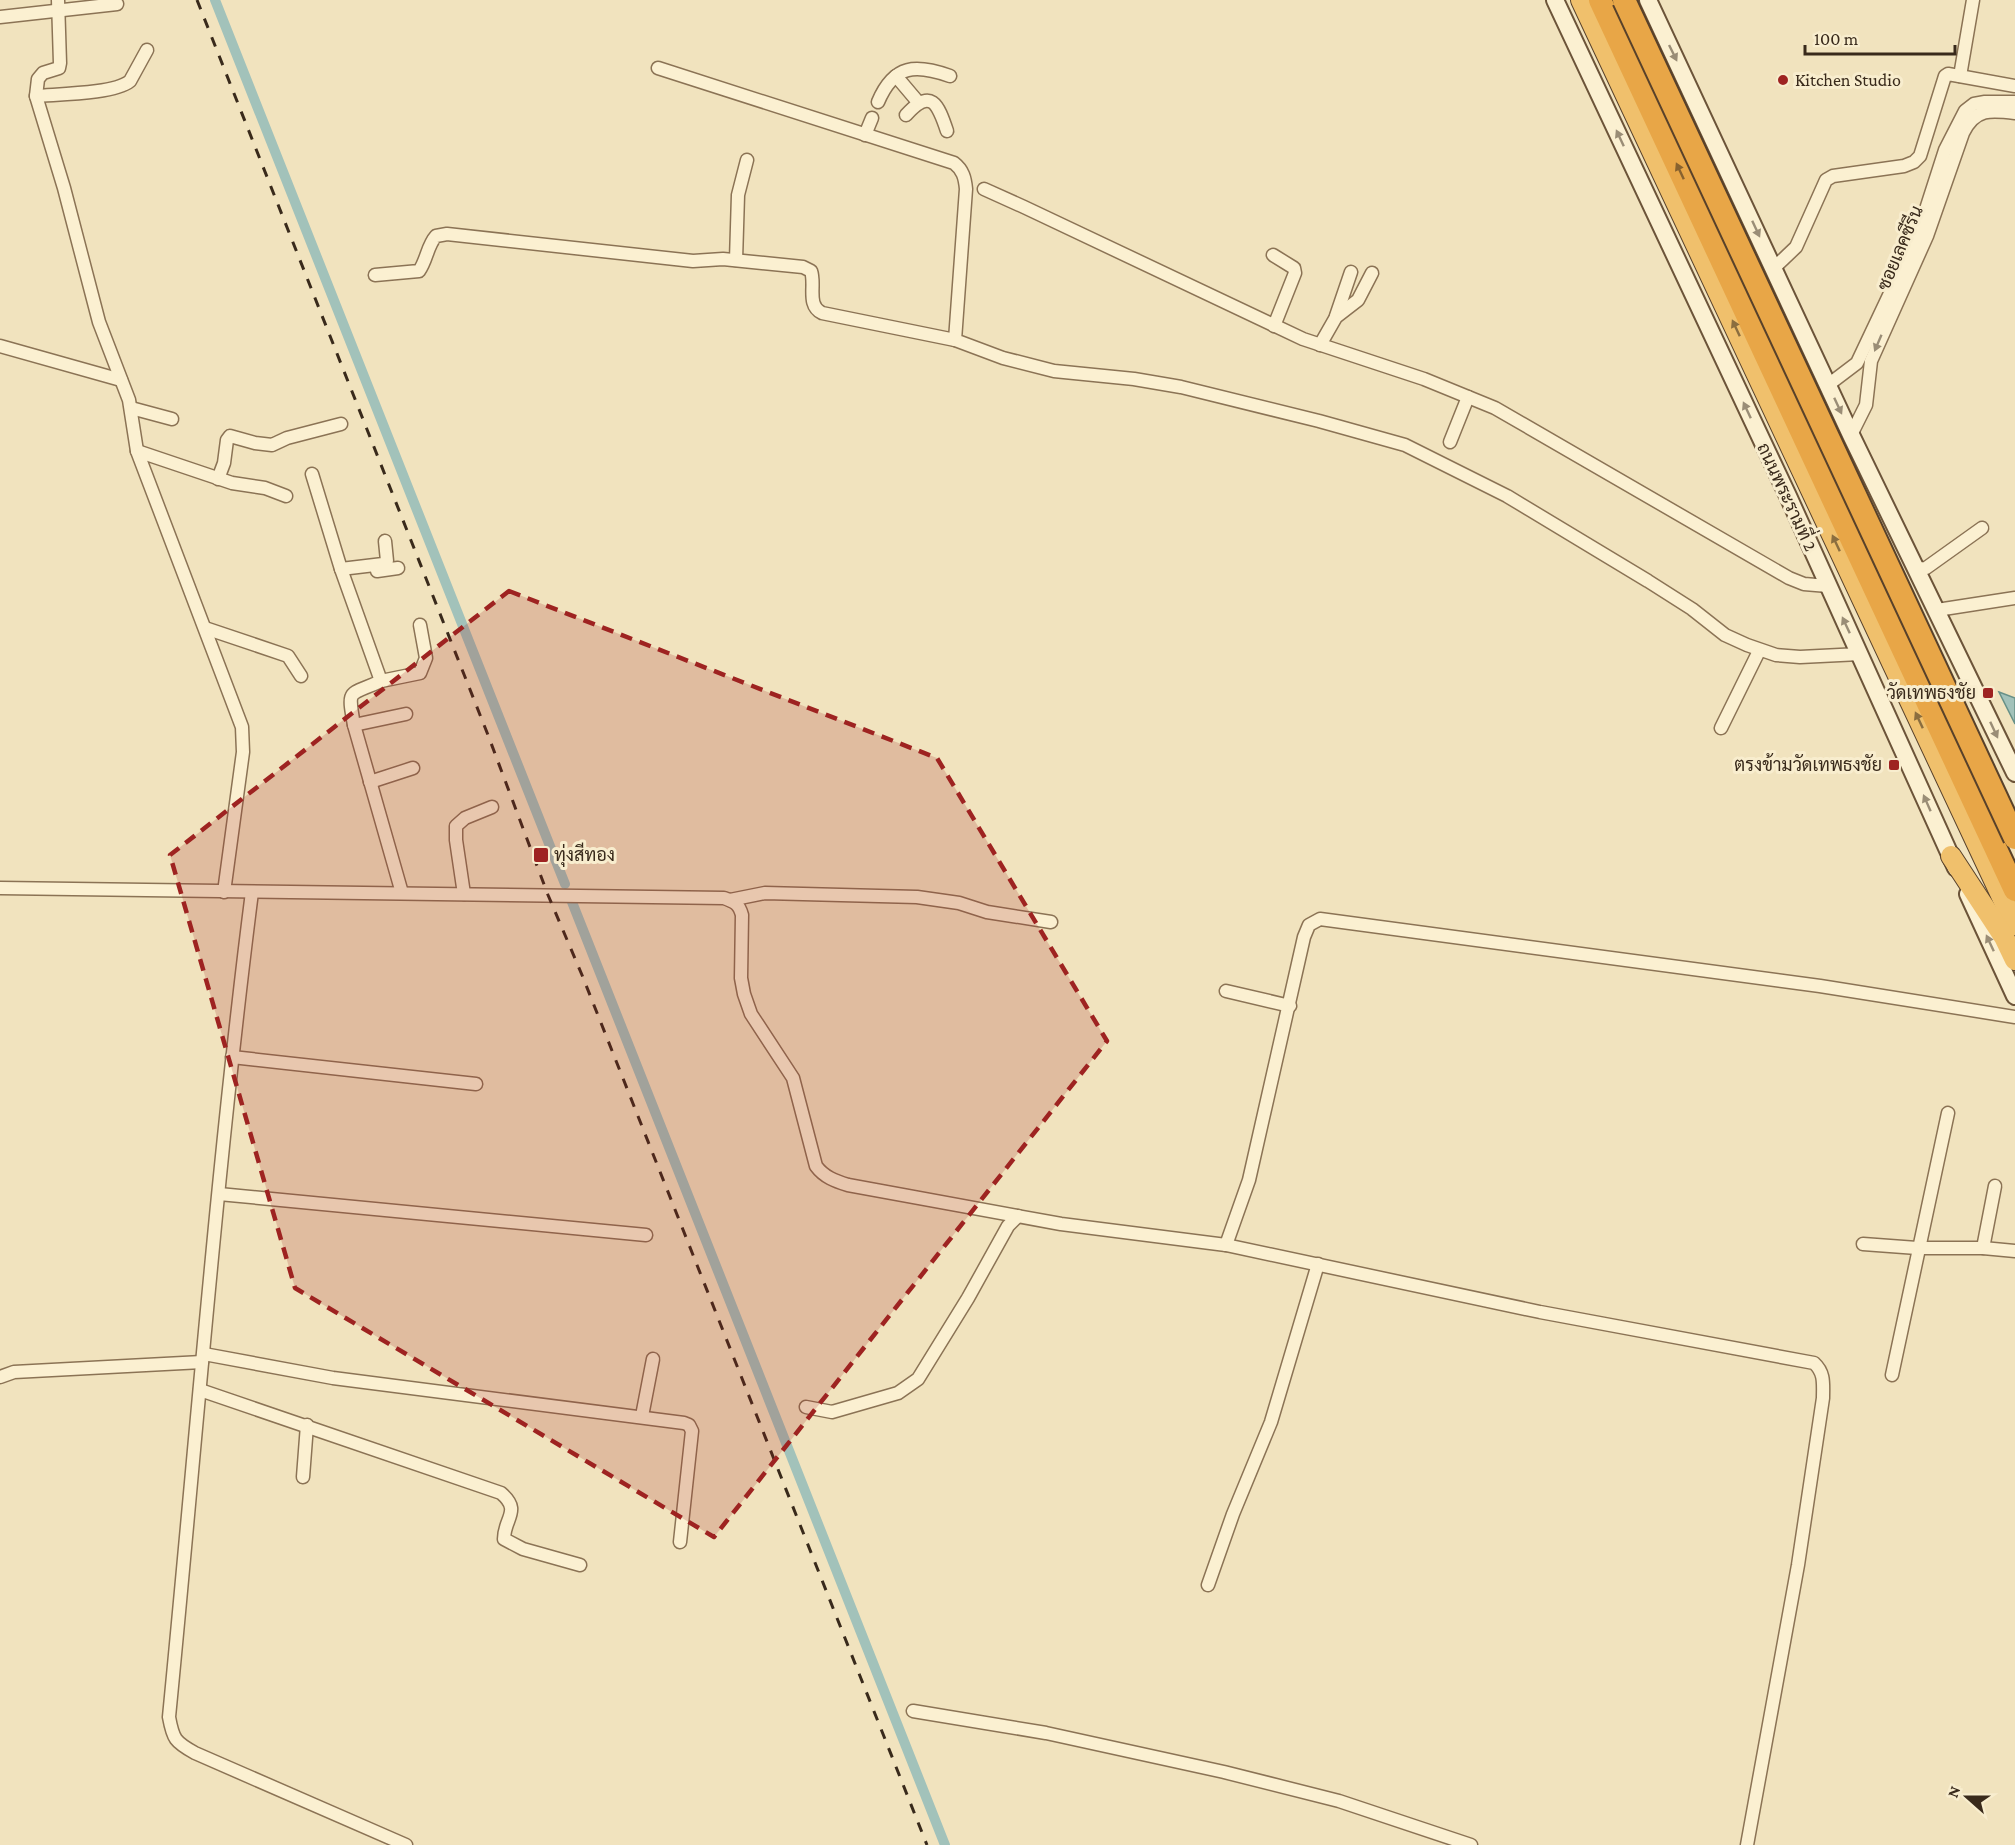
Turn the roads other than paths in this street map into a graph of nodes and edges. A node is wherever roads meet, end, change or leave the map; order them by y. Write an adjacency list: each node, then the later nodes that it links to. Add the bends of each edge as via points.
1 (1556, 0): 59 (main road, ถนนพระรามที่ 2, one-way to 1)
2 (1568, 0): 14 (highway)
3 (1581, 0): 14 (highway, ถนนพระรามที่ 2)
4 (1600, 0): 78 (highway, one-way to 4)
5 (1624, 0): 12 (highway); 75 (highway, bridge)
6 (1632, 0): 12 (highway)
7 (1648, 0): 33 (main road, one-way to 33)
8 (1972, 0): 18 (street)
9 (117, 4): 10 (street)
10 (58, 6): 11 (street); 20 (street, via 60,63 38,79)
11 (0, 17)
12 (1645, 46): 75 (highway)
13 (147, 50): 20 (street, via 126,85)
14 (1609, 60): 85 (highway, ถนนพระรามที่ 2, one-way to 14, via 1978,846)
15 (658, 68): 27 (street)
16 (896, 76): 17 (street, via 917,68); 21 (street, via 883,88); 22 (street)
17 (950, 76)
18 (1960, 76): 19 (street); 33 (street, via 1947,74 1943,79 1920,156 1905,166 1827,180 1796,247)
19 (2015, 86)
20 (36, 96): 42 (street, via 97,313)
21 (878, 102)
22 (918, 102): 24 (street); 26 (street, via 927,100 938,107)
23 (2014, 107): 30 (street, ซอยเลคซีรีน, via 1986,112 1968,122)
24 (906, 115)
25 (872, 118): 27 (street)
26 (947, 131)
27 (865, 135): 39 (street, via 954,164 964,176)
28 (747, 160): 32 (street, via 738,195)
29 (984, 189): 38 (street)
30 (1922, 235): 43 (street, ซอยเลคซีรีน, via 1857,363); 48 (street, ซอยเลคซีรีน, one-way to 48, via 1871,361 1866,405)
31 (1273, 255): 38 (street, via 1294,268 1295,273)
32 (736, 260): 36 (street, via 693,261 447,234 431,241 419,271); 39 (street, via 811,271 813,303 822,313)
33 (1774, 268): 43 (main road)
34 (1351, 272): 37 (street)
35 (1372, 273): 37 (street, via 1358,300)
36 (375, 274)
37 (1336, 317): 40 (street)
38 (1274, 326): 40 (street)
39 (955, 340): 64 (street, via 1053,371 1181,387 1421,451 1507,496 1657,586 1725,635)
40 (1320, 345): 44 (street)
41 (0, 346): 42 (street)
42 (121, 380): 45 (street)
43 (1828, 385): 48 (main road, one-way to 48)
44 (1468, 397): 49 (street); 59 (street, via 1520,421 1789,578)
45 (130, 408): 46 (street); 50 (street)
46 (172, 419)
47 (341, 424): 52 (street, via 272,445 230,435)
48 (1851, 435): 57 (main road)
49 (1450, 442)
50 (138, 451): 52 (street); 63 (street)
51 (312, 474): 58 (street)
52 (218, 479): 53 (street)
53 (286, 496)
54 (1982, 528): 57 (street, via 1926,568)
55 (385, 540): 58 (street, via 387,561 383,564)
56 (398, 568): 58 (street)
57 (1915, 569): 61 (main road)
58 (342, 572): 67 (street)
59 (1828, 586): 65 (main road, ถนนพระรามที่ 2, one-way to 59)
60 (2015, 598): 61 (street)
61 (1937, 610): 72 (main road, one-way to 72)
62 (420, 625): 67 (street, via 426,658 420,673)
63 (205, 628): 66 (street, via 288,656); 79 (street, via 244,739)
64 (1760, 651): 65 (street, via 1800,657); 70 (street)
65 (1860, 654): 76 (main road, ถนนพระรามที่ 2, one-way to 65)
66 (301, 676)
67 (381, 681): 69 (street, via 350,696)
68 (406, 714): 69 (street)
69 (354, 725): 73 (street)
70 (1721, 728)
71 (413, 768): 73 (street)
72 (2015, 773)
73 (370, 782): 81 (street)
74 (492, 807): 82 (street, via 456,826)
75 (2013, 839)
76 (1951, 856): 85 (highway); 88 (main road, ถนนพระรามที่ 2, one-way to 76)
77 (0, 888): 79 (street)
78 (2015, 890)
79 (224, 892): 80 (street)
80 (252, 892): 81 (street); 91 (street)
81 (402, 893): 82 (street)
82 (465, 894): 83 (street)
83 (730, 900): 84 (street, via 765,893 917,897); 96 (street, via 736,902 742,915 744,994 751,1014 793,1078 821,1173 848,1185)
84 (1051, 922)
85 (2009, 931): 86 (highway)
86 (2015, 960)
87 (1226, 991): 89 (street)
88 (2015, 996)
89 (1290, 1006): 90 (street, via 1304,937 1309,925 1320,919 1820,986); 99 (street, via 1250,1180)
90 (2015, 1017)
91 (232, 1057): 92 (street); 95 (street)
92 (476, 1084)
93 (1948, 1113): 100 (street)
94 (1995, 1186): 101 (street)
95 (219, 1194): 97 (street); 104 (street)
96 (1018, 1216): 99 (street); 109 (street, via 1008,1226 918,1379 898,1393 832,1412)
97 (646, 1235)
98 (1863, 1244): 100 (street)
99 (1226, 1245): 103 (street)
100 (1919, 1248): 101 (street); 106 (street)
101 (1983, 1248): 102 (street)
102 (2015, 1251)
103 (1318, 1264): 115 (street, via 1271,1422); 119 (street, via 1540,1312 1807,1362 1820,1368 1823,1398 1798,1565)
104 (203, 1358): 107 (street, via 14,1372); 108 (street); 110 (street)
105 (653, 1359): 110 (street)
106 (1892, 1376)
107 (0, 1377)
108 (200, 1390): 111 (street); 117 (street, via 171,1732 181,1745 195,1753)
109 (806, 1407)
110 (642, 1416): 113 (street, via 684,1423 692,1431)
111 (307, 1425): 112 (street); 114 (street, via 501,1493 512,1511 504,1539)
112 (303, 1477)
113 (680, 1542)
114 (580, 1565)
115 (1208, 1585)
116 (913, 1712): 118 (street, via 1046,1732 1224,1772 1339,1801)
117 (406, 1845)
118 (1471, 1845)
119 (1747, 1845)

